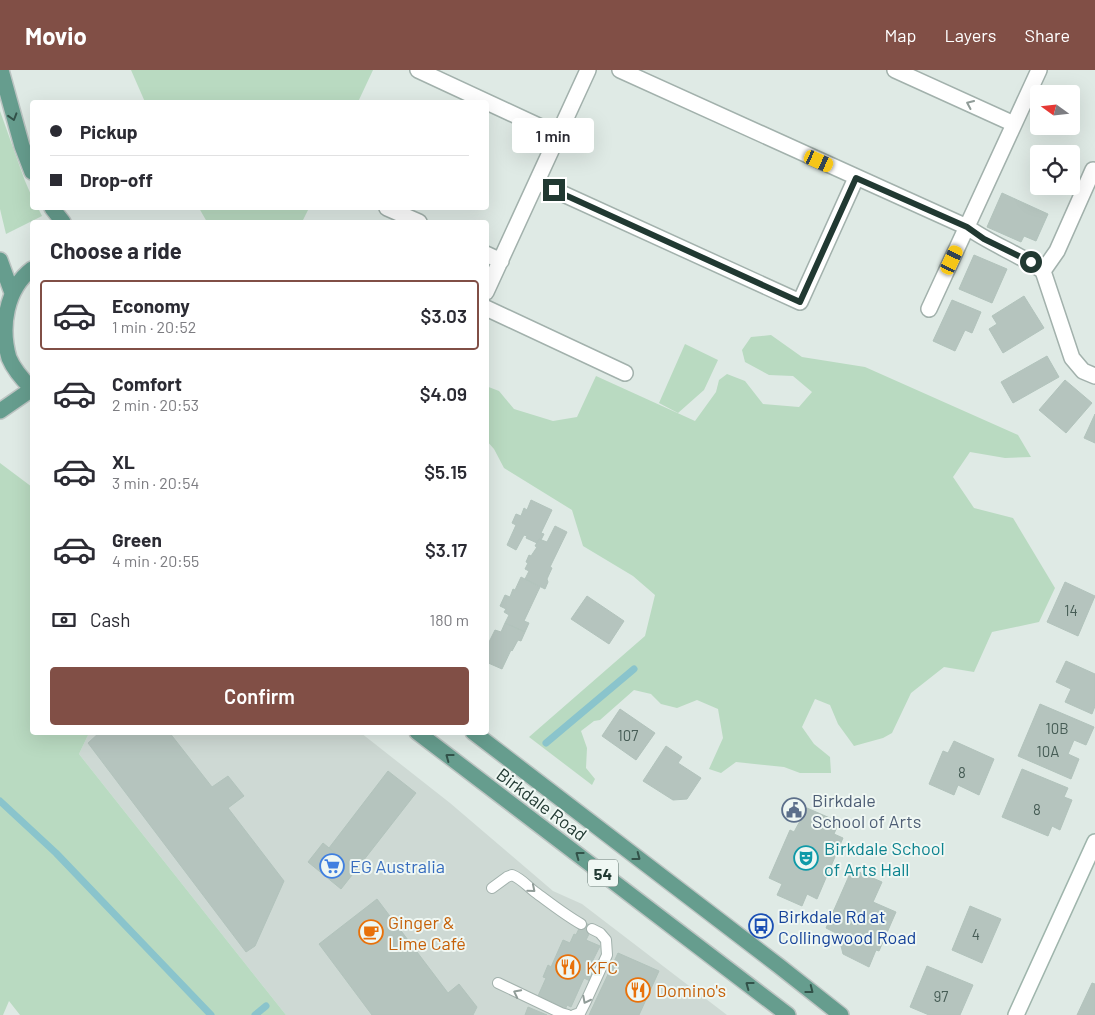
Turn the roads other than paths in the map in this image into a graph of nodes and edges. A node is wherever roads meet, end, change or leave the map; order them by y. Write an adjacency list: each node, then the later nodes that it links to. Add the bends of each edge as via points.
1 (1, 70): 11 (main road, one-way to 11)
2 (418, 70): 7 (street)
3 (588, 70): 10 (street)
4 (620, 70): 13 (street)
5 (895, 70): 9 (street, one-way to 5)
6 (1039, 70): 9 (street)
7 (483, 100)
8 (489, 103): 10 (street)
9 (1014, 124): 19 (street)
10 (558, 135): 14 (street)
11 (30, 166)
12 (1093, 170): 24 (street, via 1057,251)
13 (856, 178): 14 (street, via 800,302); 19 (street)
14 (537, 182): 22 (street)
15 (54, 210): 17 (main road)
16 (392, 210): 18 (street)
17 (61, 220)
18 (414, 220)
19 (967, 227): 24 (street); 28 (street)
20 (489, 255): 22 (street)
21 (0, 260): 26 (main road)
22 (501, 261): 25 (street)
23 (30, 270): 26 (main road)
24 (1044, 271): 31 (street, via 1072,358 1083,371)
25 (489, 286)
26 (12, 293): 29 (main road)
27 (489, 309): 30 (street)
28 (929, 309)
29 (2, 343): 32 (main road, via 19,376)
30 (625, 373)
31 (1095, 376)
32 (30, 387)
33 (30, 390): 34 (main road)
34 (0, 411)
35 (421, 735): 44 (main road, Birkdale Road / 54, one-way to 35)
36 (477, 735): 45 (main road, Birkdale Road / 54, one-way to 45)
37 (1095, 842): 46 (street)
38 (492, 888): 39 (lane, one-way to 39, via 512,875)
39 (581, 924)
40 (592, 929): 43 (lane, one-way to 43, via 600,932 606,940 607,955 580,1012)
41 (498, 983): 42 (lane, one-way to 41)
42 (568, 1015)
43 (574, 1015)
44 (788, 1015)
45 (841, 1015)
46 (1016, 1015)

